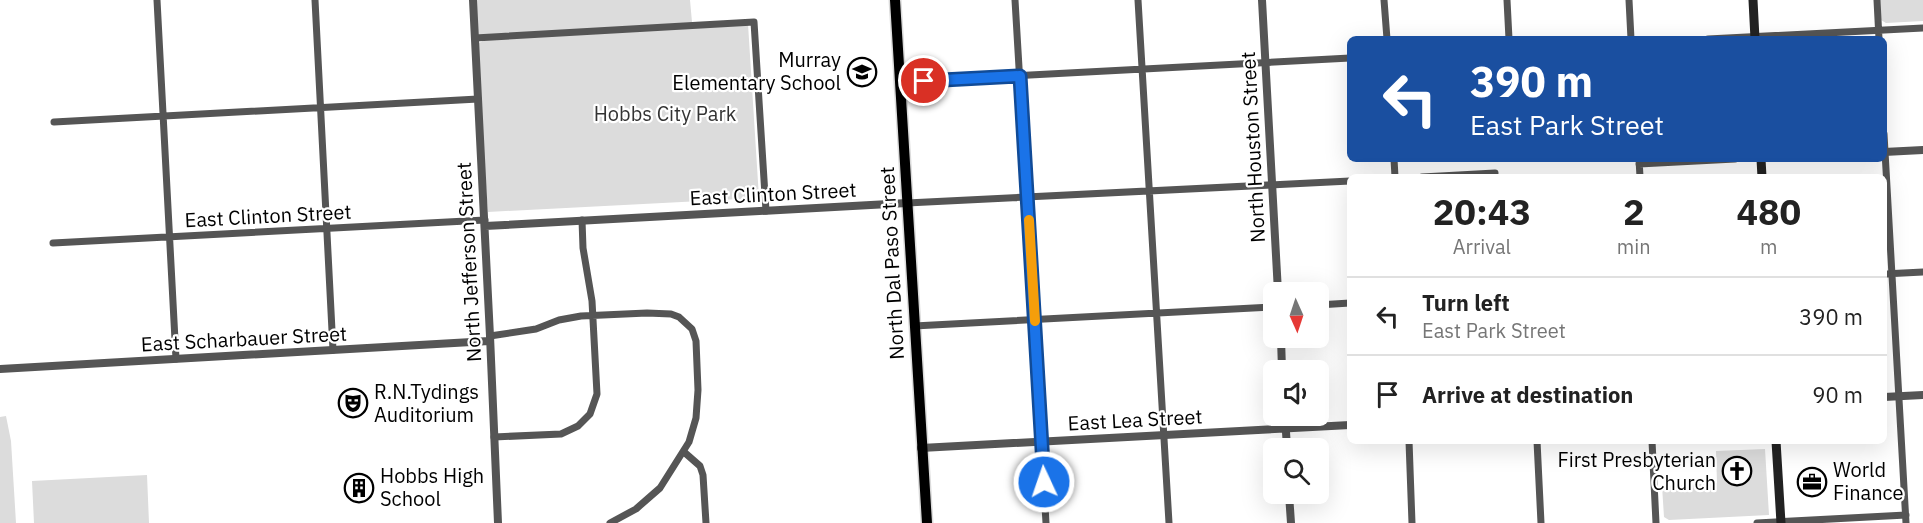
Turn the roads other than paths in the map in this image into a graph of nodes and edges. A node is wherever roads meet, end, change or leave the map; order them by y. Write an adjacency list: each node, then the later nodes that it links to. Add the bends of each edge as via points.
1 (157, 0): 29 (street)
2 (315, 0): 28 (street)
3 (473, 0): 21 (street, North Jefferson Street)
4 (895, 0): 26 (main road, North Dal Paso Street)
5 (1015, 0): 25 (street)
6 (1138, 0): 24 (street)
7 (1262, 0): 23 (street, North Houston Street)
8 (1384, 0): 15 (street)
9 (1507, 0): 16 (street)
10 (1629, 0): 17 (street)
11 (1753, 0): 18 (main road)
12 (1877, 0): 14 (street)
13 (1923, 28): 14 (street)
14 (1878, 30): 19 (street); 20 (street)
15 (1387, 36)
16 (1509, 36)
17 (1630, 36)
18 (1755, 36)
19 (1786, 36)
20 (1879, 36)
21 (475, 38): 27 (street, North Jefferson Street); 40 (street, via 754,22)
22 (1347, 58): 23 (street)
23 (1265, 63): 24 (street); 36 (street, North Houston Street)
24 (1142, 69): 25 (street); 37 (street)
25 (1020, 76): 26 (street); 38 (street)
26 (900, 82): 39 (main road, North Dal Paso Street)
27 (478, 99): 28 (street); 42 (street, North Jefferson Street)
28 (321, 107): 29 (street); 43 (street)
29 (163, 116): 30 (street); 45 (street)
30 (54, 122)
31 (1923, 150): 32 (street)
32 (1887, 152)
33 (1495, 173): 34 (street)
34 (1477, 174)
35 (1347, 181): 36 (street, East Clinton Street)
36 (1272, 185): 37 (street, East Clinton Street); 49 (street, North Houston Street)
37 (1150, 192): 38 (street, East Clinton Street); 53 (street)
38 (1027, 197): 39 (street, East Clinton Street); 55 (street)
39 (907, 203): 40 (street, East Clinton Street); 56 (main road, North Dal Paso Street)
40 (766, 211): 41 (street, East Clinton Street)
41 (582, 220): 42 (street, East Clinton Street); 54 (street)
42 (485, 223): 43 (street, East Clinton Street); 57 (street, North Jefferson Street)
43 (327, 229): 45 (street, East Clinton Street); 58 (street)
44 (1887, 233): 48 (street)
45 (170, 237): 46 (street, East Clinton Street); 59 (street)
46 (53, 243)
47 (1923, 272): 48 (street)
48 (1888, 274): 62 (street)
49 (1277, 282)
50 (1347, 303): 51 (street)
51 (1329, 304)
52 (1263, 308): 53 (street)
53 (1157, 313): 55 (street); 66 (street)
54 (593, 316): 57 (street, via 559,320); 67 (street, via 597,394 590,414 578,426 561,434); 75 (street, via 671,314 692,329 698,390 696,418)
55 (1035, 320): 56 (street); 69 (street)
56 (914, 326): 74 (main road, North Dal Paso Street)
57 (490, 339): 58 (street, East Scharbauer Street); 67 (street, North Jefferson Street)
58 (333, 350): 59 (street, East Scharbauer Street)
59 (176, 359): 60 (street, East Scharbauer Street)
60 (0, 369)
61 (1923, 395): 62 (street)
62 (1899, 396): 63 (street); 77 (street)
63 (1887, 397)
64 (1347, 425): 65 (street, East Lea Street)
65 (1286, 428): 66 (street, East Lea Street); 68 (street)
66 (1164, 436): 69 (street, East Lea Street); 84 (street)
67 (494, 437): 79 (street, North Jefferson Street)
68 (1286, 438)
69 (1042, 441): 74 (street, East Lea Street); 83 (street)
70 (1409, 444): 86 (street)
71 (1537, 444): 87 (street)
72 (1652, 444): 88 (street)
73 (1776, 444): 78 (main road)
74 (921, 448): 82 (main road, North Dal Paso Street)
75 (684, 452): 80 (street, via 660,488 636,509); 81 (street, via 703,474)
76 (1290, 504): 85 (street)
77 (1906, 519): 78 (street)
78 (1781, 522): 89 (street)
79 (498, 523)
80 (610, 523)
81 (706, 523)
82 (927, 523)
83 (1046, 523)
84 (1169, 523)
85 (1291, 523)
86 (1412, 523)
87 (1541, 523)
88 (1656, 523)
89 (1757, 523)

